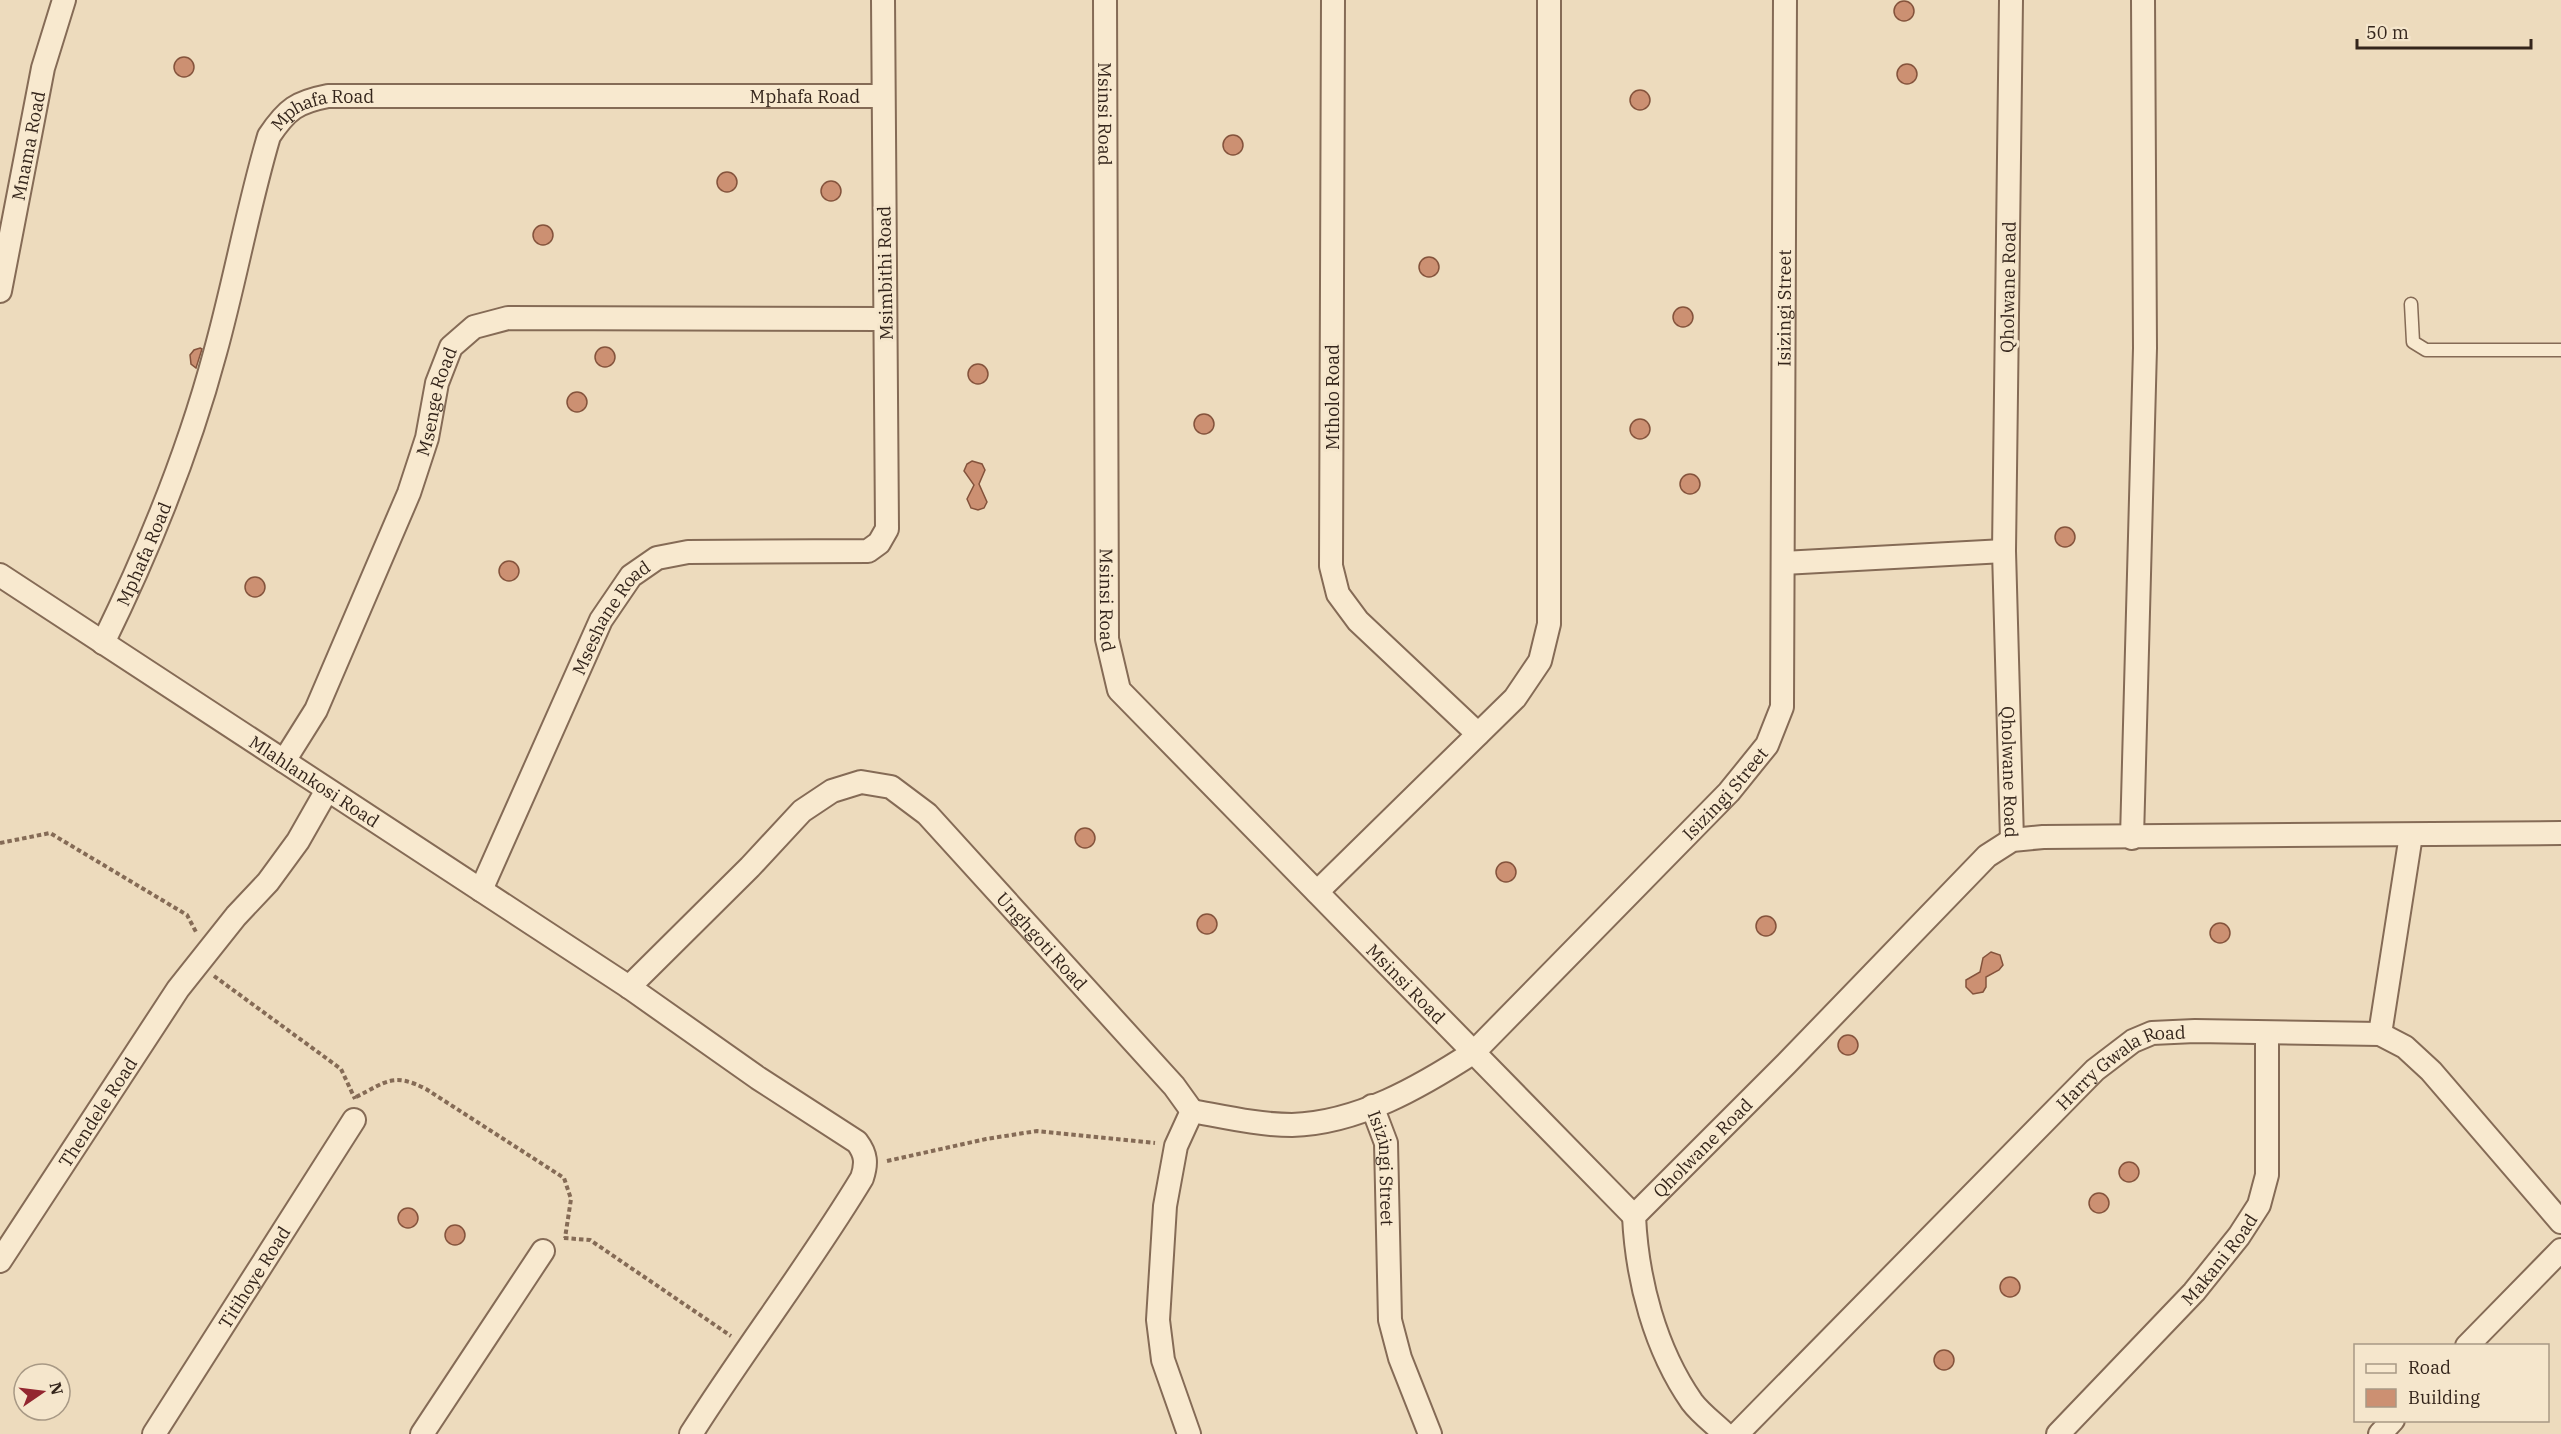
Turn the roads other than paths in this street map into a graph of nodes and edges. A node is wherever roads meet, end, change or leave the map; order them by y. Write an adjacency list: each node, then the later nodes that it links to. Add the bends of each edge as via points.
1 (64, 0): 10 (street, Mnama Road, via 43,68)
2 (883, 0): 9 (street, Msimbithi Road)
3 (1105, 0): 27 (street, Msinsi Road, via 1107,639 1113,672 1119,690)
4 (1333, 0): 19 (street, Mtholo Road, via 1331,566 1338,594 1358,621)
5 (1549, 0): 19 (street, via 1549,624 1540,661 1515,698)
6 (1785, 0): 16 (street, Isizingi Street)
7 (2012, 0): 15 (street, Qholwane Road)
8 (2143, 0): 24 (street, via 2145,348)
9 (884, 96): 12 (street, Msimbithi Road); 18 (street, Mphafa Road, via 328,96 301,101 282,117 269,136 215,353 181,465 137,574)
10 (0, 291)
11 (2411, 304): 13 (lane, via 2410,333 2418,348)
12 (885, 319): 14 (street, Msimbithi Road, via 887,529); 20 (street, Msenge Road, via 508,318 474,327 451,347 437,383 427,438 409,493 316,710)
13 (2561, 350)
14 (879, 543): 26 (street, Mseshane Road, via 868,551 688,552 657,558 631,576 601,620)
15 (2004, 551): 16 (street); 25 (street, Qholwane Road)
16 (1783, 563): 31 (street, Isizingi Street, via 1782,707 1767,745 1729,792)
17 (0, 575): 18 (street, Mlahlankosi Road)
18 (103, 643): 20 (street, Mlahlankosi Road)
19 (1478, 734): 27 (street)
20 (284, 761): 21 (street, Mlahlankosi Road)
21 (327, 790): 26 (street, Mlahlankosi Road); 39 (street, Thendele Road, via 298,841 268,882 198,962)
22 (2561, 833): 23 (street)
23 (2411, 835): 24 (street); 30 (street)
24 (2132, 838): 25 (street)
25 (2012, 840): 35 (street, Qholwane Road, via 1988,856)
26 (481, 890): 28 (street, Mlahlankosi Road)
27 (1317, 892): 31 (street, Msinsi Road)
28 (629, 987): 33 (street, Unghgoti Road, via 802,811 832,791 861,782 891,787 927,814 1174,1086); 44 (street, Mlahlankosi Road, via 857,1142 864,1152 866,1166 822,1243 747,1347)
29 (2267, 1033): 30 (street, Harry Gwala Road); 48 (street, Harry Gwala Road, via 2152,1033 2118,1051 2073,1091); 49 (street, Makani Road, via 2267,1174 2259,1204 2194,1292)
30 (2380, 1034): 36 (street, Harry Gwala Road, via 2405,1047 2431,1071)
31 (1474, 1052): 32 (street, Isizingi Street, via 1425,1084); 35 (street, Msinsi Road)
32 (1372, 1106): 33 (street, via 1330,1120 1292,1125); 46 (street, Isizingi Street, via 1386,1143 1390,1320 1400,1358)
33 (1192, 1111): 45 (street, via 1176,1146 1165,1206 1158,1320 1163,1360)
34 (354, 1120): 42 (street, Titihoye Road)
35 (1634, 1216): 47 (street, via 1635,1248 1646,1298 1667,1360 1693,1403)
36 (2561, 1222)
37 (2561, 1250): 40 (street)
38 (543, 1251): 43 (street)
39 (0, 1261)
40 (2469, 1344)
41 (2391, 1422): 50 (street)
42 (154, 1434)
43 (422, 1434)
44 (691, 1434)
45 (1190, 1434)
46 (1430, 1434)
47 (1725, 1434)
48 (1737, 1434)
49 (2058, 1434)
50 (2380, 1434)

